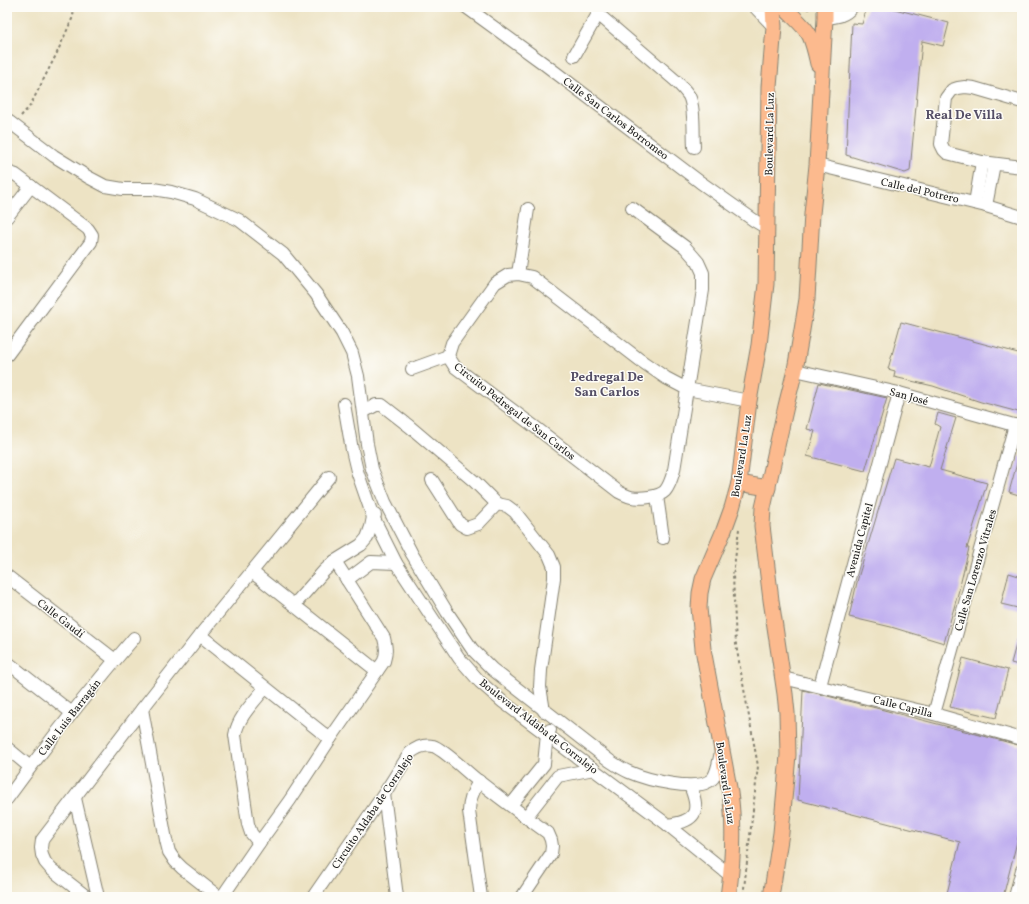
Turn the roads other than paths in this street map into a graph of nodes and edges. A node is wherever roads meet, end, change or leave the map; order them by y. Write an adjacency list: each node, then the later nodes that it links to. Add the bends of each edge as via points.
1 (466, 7): 25 (street, Calle San Carlos Borromeo, via 705,185)
2 (755, 7): 9 (street)
3 (773, 7): 9 (main road, Boulevard La Luz)
4 (784, 7): 8 (main road)
5 (852, 7): 7 (street, via 845,14 835,17)
6 (599, 10): 10 (street); 14 (street, via 684,89 692,108)
7 (825, 12): 8 (main road); 11 (main road)
8 (794, 18): 9 (main road, via 782,20); 11 (main road, via 810,36)
9 (774, 26): 25 (main road, Boulevard La Luz, via 769,87)
10 (574, 56)
11 (821, 81): 16 (main road)
12 (1022, 102): 15 (street, via 974,88 958,88 948,94 942,147 946,152)
13 (10, 122): 35 (street, Boulevard Aldaba de Corralejo, via 54,156 105,186 153,189 195,199 239,220 283,254 316,294 352,353)
14 (694, 147)
15 (988, 163): 17 (street); 20 (street)
16 (817, 165): 20 (street, Calle del Potrero); 30 (main road, via 807,300)
17 (1022, 167)
18 (7, 172): 19 (street)
19 (31, 186): 24 (street); 27 (street, via 88,229 92,235 91,242)
20 (981, 204): 23 (street, Calle del Potrero)
21 (632, 208): 31 (street, via 685,247 698,262 703,273 703,290)
22 (528, 209): 26 (street)
23 (1022, 217)
24 (7, 218)
25 (767, 228): 33 (main road, Boulevard La Luz, via 766,284)
26 (518, 274): 28 (street, Circuito Pedregal de San Carlos, via 508,275 495,283 452,343); 31 (street, via 532,277 640,360)
27 (7, 355)
28 (448, 356): 29 (street); 41 (street, Circuito Pedregal de San Carlos, via 455,367 620,492 631,497)
29 (412, 369)
30 (795, 370): 32 (street, San José); 40 (main road)
31 (687, 389): 33 (street); 41 (street, via 674,470 665,492)
32 (899, 393): 36 (street, San José); 60 (street, Avenida Capitel)
33 (749, 400): 39 (main road, Boulevard La Luz)
34 (344, 404): 44 (street, Boulevard Aldaba de Corralejo, via 355,464)
35 (363, 412): 42 (street, Boulevard Aldaba de Corralejo, via 372,469); 43 (street, via 376,405 382,405 475,482)
36 (1018, 426): 65 (street, Calle San Lorenzo Vitrales)
37 (329, 477): 50 (street)
38 (432, 480): 43 (street, via 460,524 467,528 478,524)
39 (738, 483): 40 (main road); 71 (main road, Boulevard La Luz, via 724,530 703,579 698,608)
40 (768, 488): 59 (main road, via 762,526)
41 (656, 496): 45 (street)
42 (385, 502): 44 (street); 63 (street, Boulevard Aldaba de Corralejo, via 412,554 472,649 492,669)
43 (497, 504): 63 (street, via 507,506 515,512 550,555 554,567 541,670 540,687)
44 (373, 517): 46 (street, via 367,538); 49 (street, Boulevard Aldaba de Corralejo)
45 (663, 538)
46 (361, 544): 47 (street); 48 (street)
47 (335, 561): 52 (street); 53 (street)
48 (370, 562): 49 (street); 52 (street)
49 (396, 563): 67 (street, Boulevard Aldaba de Corralejo, via 459,658 480,682)
50 (252, 572): 53 (street); 54 (street)
51 (7, 576): 56 (street, Calle Gaudí)
52 (347, 580): 58 (street, via 384,638 386,655)
53 (294, 605): 58 (street)
54 (200, 635): 61 (street); 62 (street)
55 (134, 638): 56 (street, Calle Luis Barragán)
56 (115, 660): 64 (street, Calle Luis Barragán)
57 (7, 662): 64 (street)
58 (377, 671): 68 (street)
59 (783, 678): 60 (street, Calle Capilla); 95 (main road, via 788,755 781,833)
60 (820, 686): 65 (street, Calle Capilla)
61 (265, 688): 68 (street); 84 (street, via 236,728 248,824)
62 (142, 709): 79 (street); 89 (street, via 169,852 182,868)
63 (544, 711): 66 (street, Boulevard Aldaba de Corralejo)
64 (72, 713): 73 (street, Calle Luis Barragán)
65 (934, 714): 69 (street, Calle Capilla)
66 (558, 721): 67 (street); 77 (street, Boulevard Aldaba de Corralejo, via 610,761 629,772 658,781)
67 (547, 734): 72 (street); 74 (street, Boulevard Aldaba de Corralejo)
68 (330, 739): 84 (street)
69 (1022, 739)
70 (7, 748): 73 (street)
71 (722, 749): 77 (street, Boulevard Aldaba de Corralejo, via 712,779 705,784); 86 (main road, Boulevard La Luz, via 732,809)
72 (544, 764): 75 (street); 81 (street)
73 (30, 766): 80 (street, Calle Luis Barragán)
74 (594, 769): 75 (street); 83 (street, Boulevard Aldaba de Corralejo)
75 (558, 776): 82 (street)
76 (479, 781): 78 (street, Circuito Aldaba de Corralejo, via 442,751 427,745 420,746 410,753); 81 (street, Circuito Aldaba de Corralejo); 92 (street, via 469,802 469,811)
77 (690, 786): 83 (street, via 696,802 692,816 683,822)
78 (384, 794): 90 (street, Circuito Aldaba de Corralejo); 91 (street)
79 (75, 798): 87 (street, via 42,840 41,848 45,862 51,869); 88 (street)
80 (7, 799)
81 (511, 805): 82 (street, Circuito Aldaba de Corralejo)
82 (526, 817): 93 (street, Circuito Aldaba de Corralejo, via 548,834 552,846 551,854)
83 (668, 825): 86 (street, Boulevard Aldaba de Corralejo)
84 (259, 843): 89 (street)
85 (1022, 870): 96 (street)
86 (731, 876): 94 (main road, Boulevard La Luz)
87 (87, 897)
88 (98, 897)
89 (220, 897)
90 (312, 897)
91 (397, 897)
92 (481, 897)
93 (522, 897)
94 (728, 897)
95 (771, 897)
96 (1015, 897)

